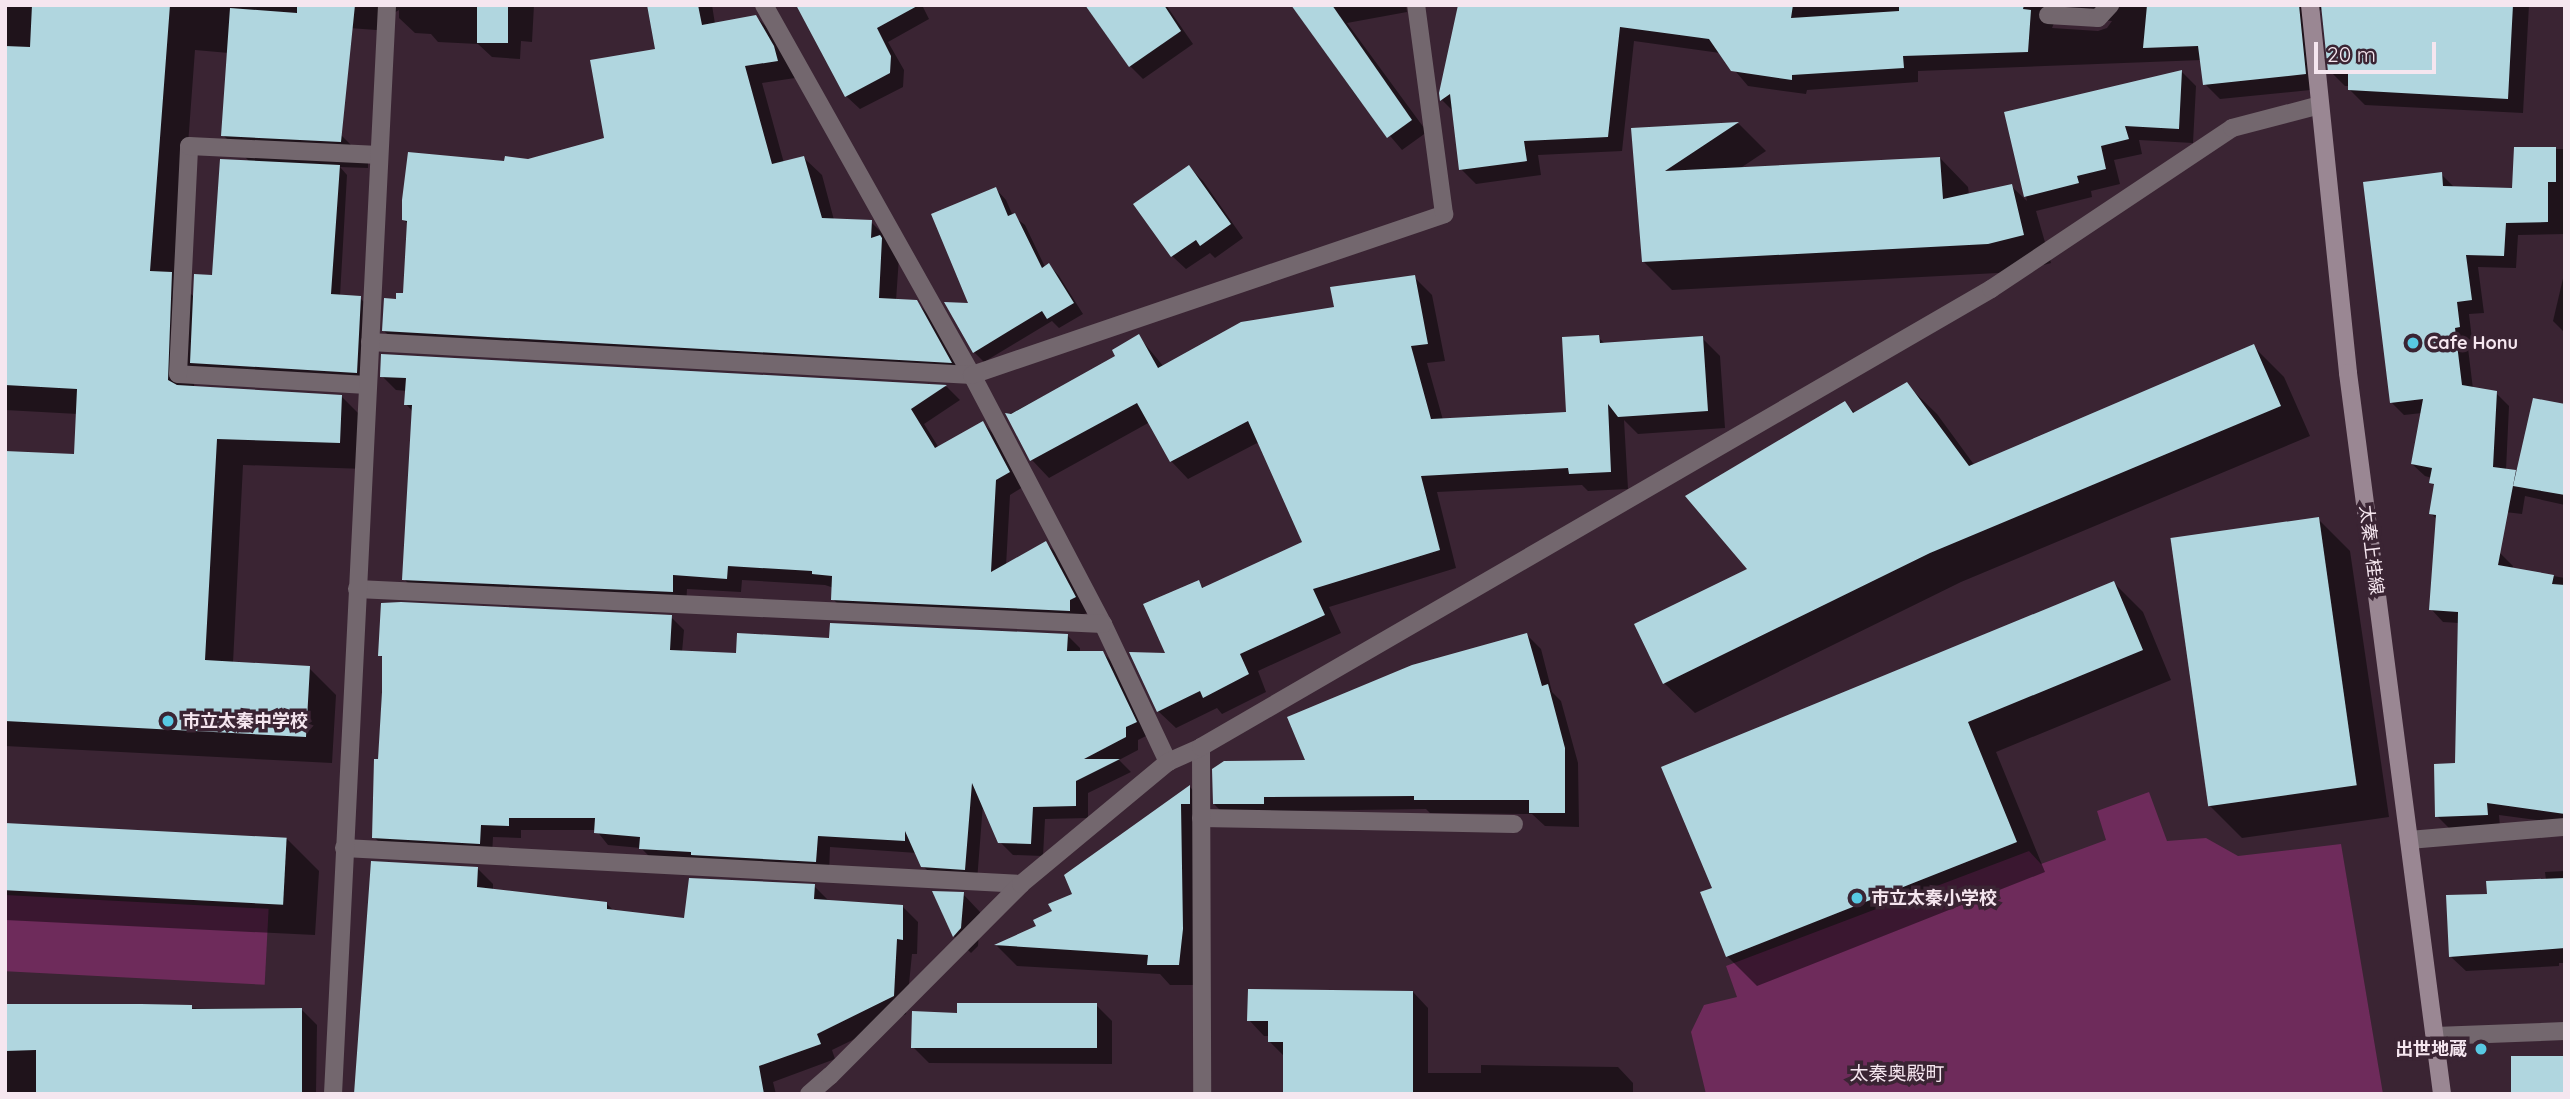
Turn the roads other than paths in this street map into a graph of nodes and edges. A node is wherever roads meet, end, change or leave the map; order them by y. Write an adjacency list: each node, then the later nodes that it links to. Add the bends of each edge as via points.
1 (387, 5): 8 (street)
2 (764, 5): 10 (street)
3 (1416, 5): 10 (street, via 1444,214)
4 (2110, 5): 6 (street, via 2098,18)
5 (2310, 5): 7 (main road, 太秦上桂線)
6 (2048, 15)
7 (2320, 105): 14 (street, via 2232,128 1991,289); 19 (main road, 太秦上桂線, via 2348,373)
8 (379, 155): 9 (street); 11 (street, via 189,146 187,173 177,374)
9 (370, 342): 10 (street); 11 (street)
10 (972, 375): 13 (street)
11 (367, 385): 12 (street)
12 (357, 589): 13 (street); 20 (street)
13 (1103, 624): 15 (street)
14 (1201, 747): 15 (street); 16 (street)
15 (1168, 762): 21 (street)
16 (1201, 818): 17 (street); 26 (street)
17 (1514, 824)
18 (2565, 827): 19 (street)
19 (2409, 840): 23 (main road, 太秦上桂線)
20 (344, 848): 21 (street); 24 (street)
21 (1021, 884): 25 (street)
22 (2565, 1031): 23 (street)
23 (2435, 1035): 27 (main road, 太秦上桂線)
24 (333, 1094)
25 (809, 1094)
26 (1202, 1094)
27 (2442, 1094)

